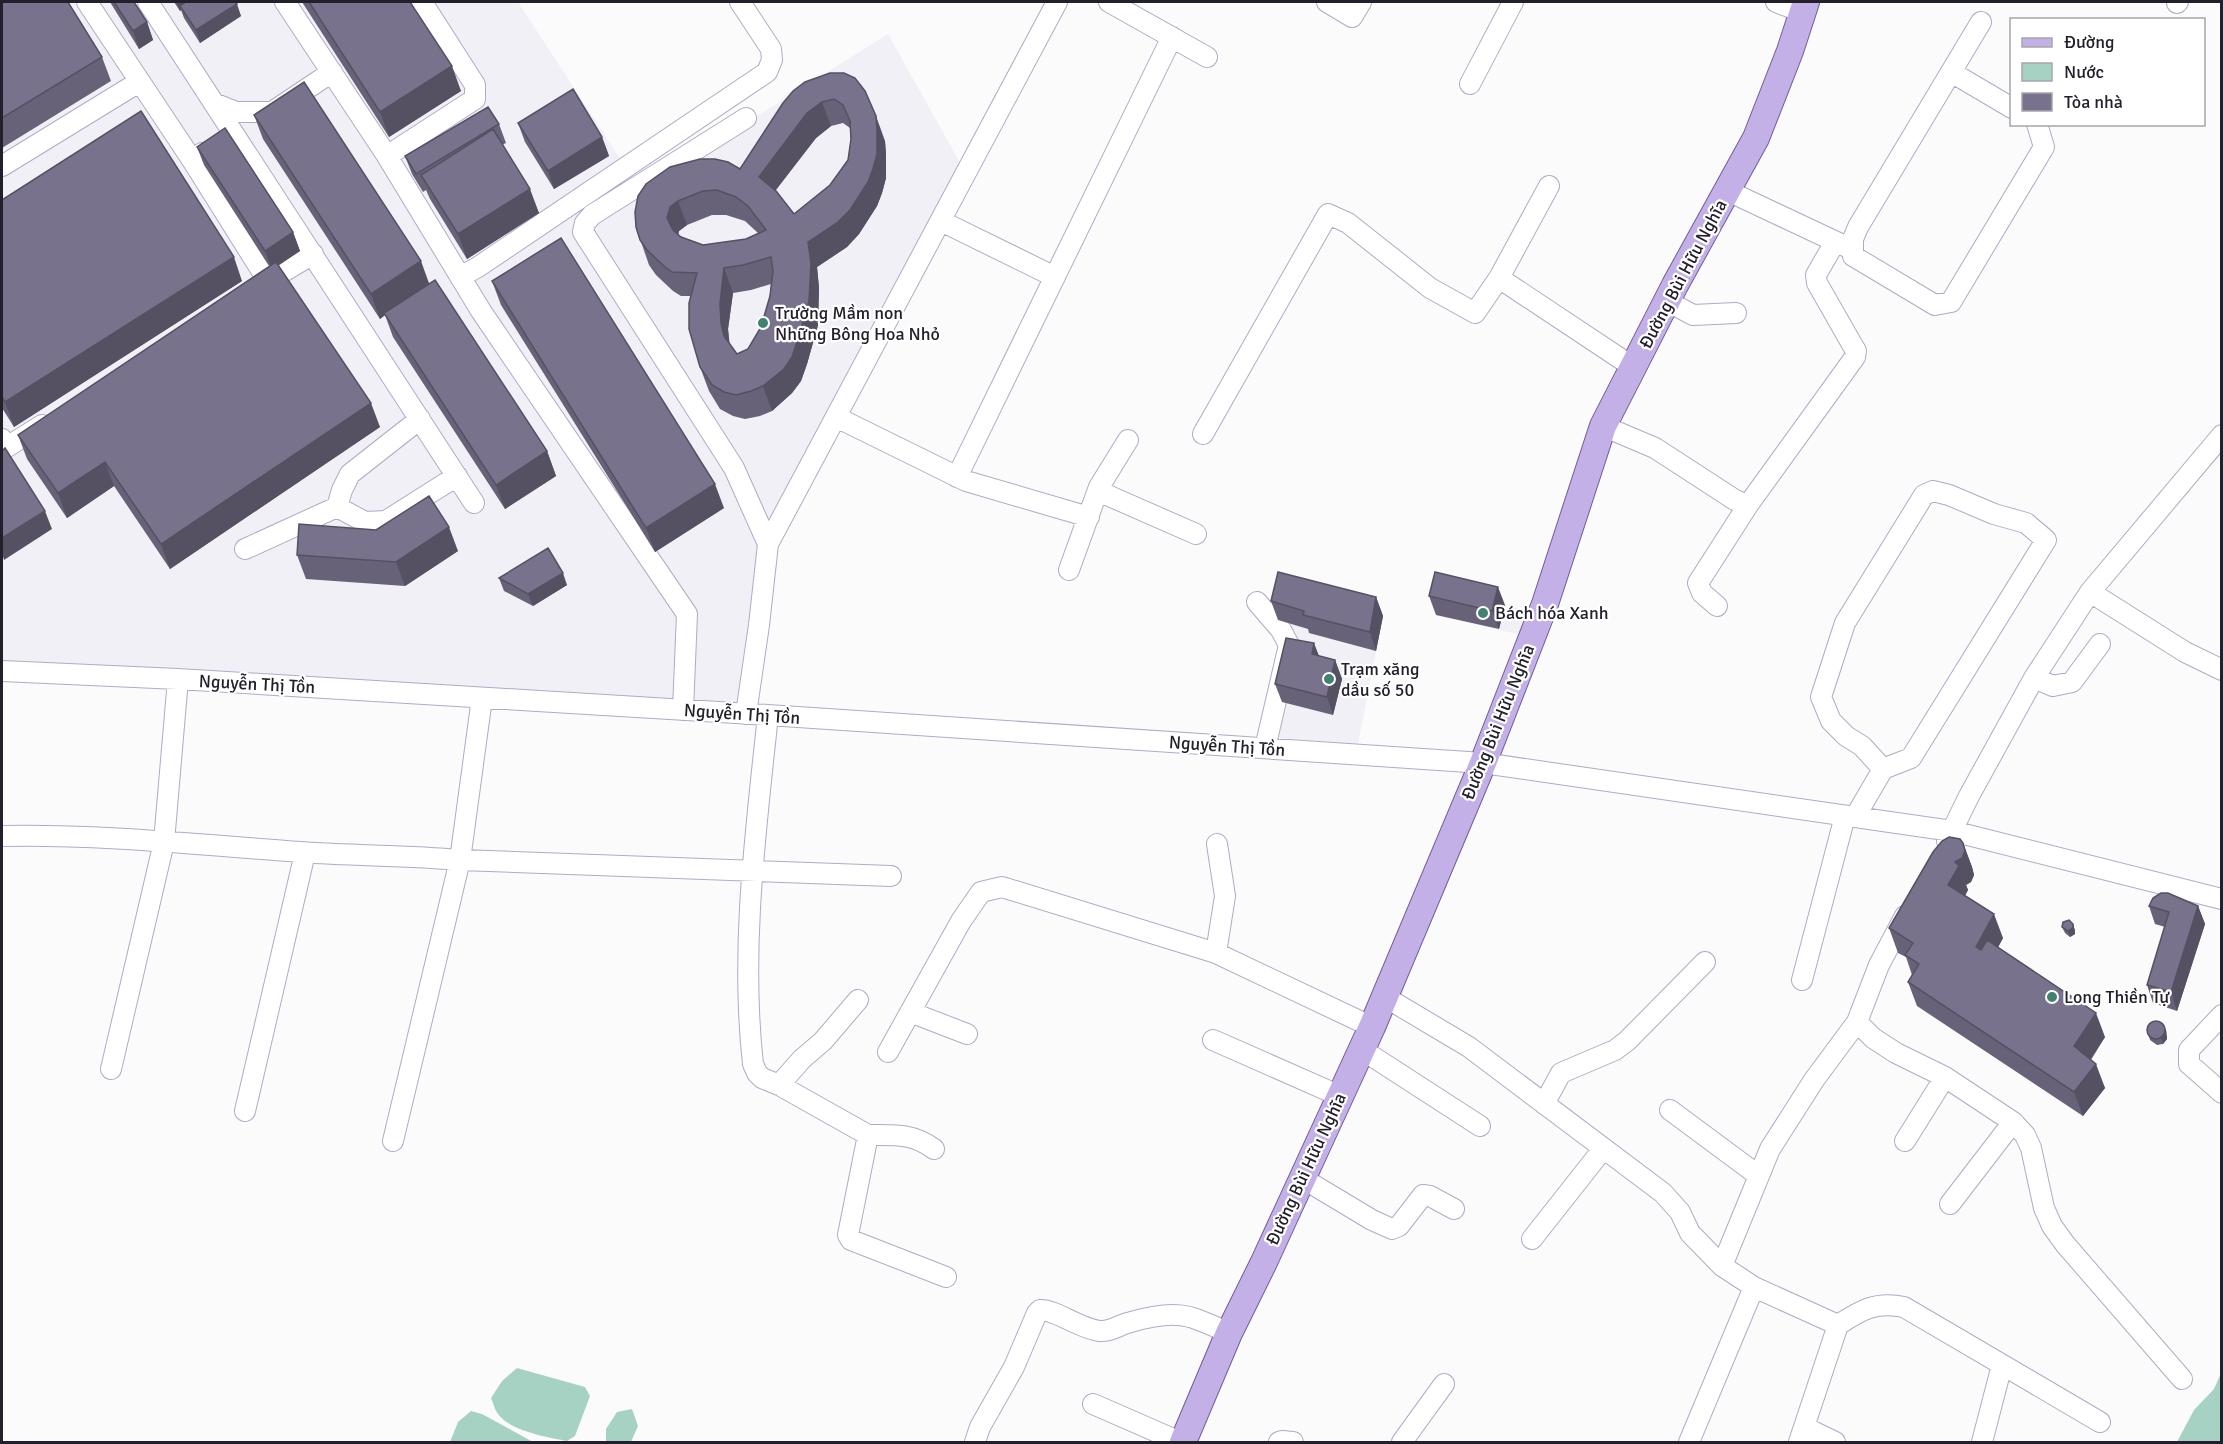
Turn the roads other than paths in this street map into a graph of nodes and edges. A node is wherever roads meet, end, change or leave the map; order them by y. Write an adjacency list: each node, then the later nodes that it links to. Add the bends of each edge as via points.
1 (87, 2): 18 (street)
2 (148, 2): 20 (street)
3 (285, 2): 16 (street)
4 (422, 2): 27 (street, via 475,85 475,99)
5 (740, 2): 35 (street, via 771,49 767,72)
6 (1057, 2): 32 (street)
7 (1109, 2): 14 (street)
8 (1327, 2): 9 (street, via 1352,17)
9 (1361, 2)
10 (1513, 2): 19 (street)
11 (1776, 2): 12 (street)
12 (1804, 7): 31 (main road, Đường Bùi Hữu Nghĩa, via 1756,138)
13 (1981, 22): 17 (street)
14 (1172, 37): 15 (street); 36 (street)
15 (1207, 57)
16 (332, 72): 20 (street, via 272,112 236,112); 27 (street)
17 (1951, 72): 21 (street); 33 (street, via 1853,239)
18 (139, 81): 22 (street); 29 (street)
19 (1470, 84)
20 (216, 104): 26 (street)
21 (2010, 107)
22 (161, 113): 24 (street); 28 (street)
23 (746, 118): 59 (street, via 592,215 583,232 734,468)
24 (141, 126)
25 (2038, 126): 33 (street, via 2044,147 1951,302 1935,305 1853,256)
26 (233, 130): 28 (street); 34 (street)
27 (387, 156): 35 (street)
28 (192, 160): 38 (street)
29 (2, 166)
30 (1549, 186): 37 (street)
31 (1728, 191): 33 (street); 40 (main road, Đường Bùi Hữu Nghĩa)
32 (940, 221): 36 (street); 44 (street)
33 (1844, 246): 55 (street, via 1816,276 1856,351 1855,357)
34 (314, 254): 38 (street); 45 (street)
35 (460, 277): 71 (street, via 687,614)
36 (1055, 277): 52 (street)
37 (1500, 278): 42 (street); 47 (street, via 1475,313 1430,288 1348,223 1328,214)
38 (268, 281): 39 (street)
39 (238, 300)
40 (1667, 301): 41 (street, via 1693,315); 42 (main road, Đường Bùi Hữu Nghĩa)
41 (1736, 313)
42 (1634, 367): 46 (main road, Đường Bùi Hữu Nghĩa)
43 (57, 415): 49 (street, via 7,447)
44 (836, 417): 52 (street); 59 (street)
45 (420, 419): 51 (street); 56 (street, via 350,474)
46 (1603, 426): 55 (street, via 1655,448); 75 (main road, Đường Bùi Hữu Nghĩa, via 1545,604)
47 (1203, 434)
48 (2222, 435): 62 (street)
49 (2, 439)
50 (1128, 440): 53 (street)
51 (457, 476): 54 (street); 56 (street, via 386,521 364,522)
52 (957, 477): 57 (street)
53 (1098, 491): 57 (street); 58 (street)
54 (474, 503)
55 (1748, 506): 64 (street, via 1698,584)
56 (337, 507): 60 (street)
57 (1089, 517): 61 (street)
58 (1196, 534)
59 (768, 544): 72 (street)
60 (245, 549)
61 (1069, 570)
62 (2090, 592): 66 (street, via 2185,652); 68 (street)
63 (1257, 602): 74 (street, via 1281,630 1288,645)
64 (1717, 606)
65 (2100, 644): 68 (street, via 2072,682 2053,686)
66 (2222, 670)
67 (2, 671): 69 (street, Nguyễn Thị Tồn)
68 (2034, 678): 78 (street)
69 (178, 679): 70 (street, Nguyễn Thị Tồn); 80 (street)
70 (482, 698): 71 (street, Nguyễn Thị Tồn); 84 (street)
71 (683, 710): 72 (street, Nguyễn Thị Tồn)
72 (746, 714): 73 (street, Nguyễn Thị Tồn)
73 (768, 716): 74 (street, Nguyễn Thị Tồn); 85 (street)
74 (1265, 748): 75 (street, Nguyễn Thị Tồn)
75 (1483, 763): 77 (street, Nguyễn Thị Tồn); 92 (main road, Đường Bùi Hữu Nghĩa)
76 (1884, 769): 76 (street, via 1831,721 1821,697 1845,622 1924,495 1933,491 1949,495 2026,523 2054,544 1911,758); 77 (street)
77 (1850, 816): 78 (street, Nguyễn Thị Tồn); 91 (street)
78 (1952, 831): 83 (street); 87 (street, Nguyễn Thị Tồn)
79 (2, 836): 80 (street)
80 (164, 842): 82 (street); 101 (street)
81 (1217, 844): 89 (street, via 1225,896)
82 (305, 853): 84 (street); 108 (street)
83 (1937, 859)
84 (460, 860): 85 (street); 112 (street)
85 (751, 872): 86 (street); 103 (street, via 749,998 753,1064 762,1078)
86 (891, 876)
87 (2222, 899)
88 (1912, 904): 96 (street, via 1879,965)
89 (1216, 953): 94 (street, via 1002,887 981,892); 98 (street)
90 (1705, 963): 106 (street, via 1628,1041 1562,1073)
91 (1802, 980)
92 (1384, 997): 98 (main road, Đường Bùi Hữu Nghĩa); 106 (street, via 1469,1047)
93 (858, 1000): 103 (street)
94 (910, 1012): 97 (street); 100 (street)
95 (2222, 1015): 104 (street, via 2188,1055 2189,1064)
96 (1857, 1022): 102 (street, via 1896,1053); 116 (street, via 1770,1149)
97 (967, 1034)
98 (1366, 1038): 105 (main road, Đường Bùi Hữu Nghĩa); 110 (street)
99 (1213, 1040): 105 (street)
100 (888, 1052)
101 (111, 1069)
102 (1945, 1077): 109 (street); 113 (street)
103 (779, 1085): 111 (street)
104 (2222, 1093)
105 (1340, 1096): 117 (main road, Đường Bùi Hữu Nghĩa)
106 (1544, 1104): 115 (street)
107 (1670, 1110): 116 (street)
108 (245, 1111)
109 (2013, 1122): 118 (street); 127 (street, via 2031,1148 2037,1185 2052,1226)
110 (1480, 1126)
111 (868, 1135): 114 (street, via 912,1137); 122 (street, via 849,1238)
112 (393, 1141)
113 (1905, 1141)
114 (934, 1149)
115 (1603, 1149): 120 (street); 121 (street, via 1663,1193 1680,1212 1690,1233)
116 (1760, 1176): 121 (street)
117 (1302, 1178): 119 (street, via 1392,1229 1399,1226 1423,1195); 125 (main road, Đường Bùi Hữu Nghĩa)
118 (1950, 1204)
119 (1454, 1209)
120 (1532, 1239)
121 (1722, 1266): 123 (street)
122 (946, 1277)
123 (1754, 1287): 124 (street); 137 (street)
124 (1838, 1325): 126 (street, via 1873,1306 1904,1307); 131 (street)
125 (1229, 1333): 132 (street, via 1191,1317 1174,1315 1100,1331 1040,1310); 133 (main road, Đường Bùi Hữu Nghĩa)
126 (2002, 1365): 130 (street); 139 (street)
127 (2182, 1379)
128 (1444, 1384): 136 (street)
129 (1093, 1404): 133 (street)
130 (2100, 1422)
131 (1802, 1435): 138 (street)
132 (975, 1443)
133 (1181, 1443)
134 (1279, 1443): 135 (street)
135 (1293, 1443)
136 (1402, 1443)
137 (1689, 1443)
138 (1834, 1443)
139 (1982, 1443)

